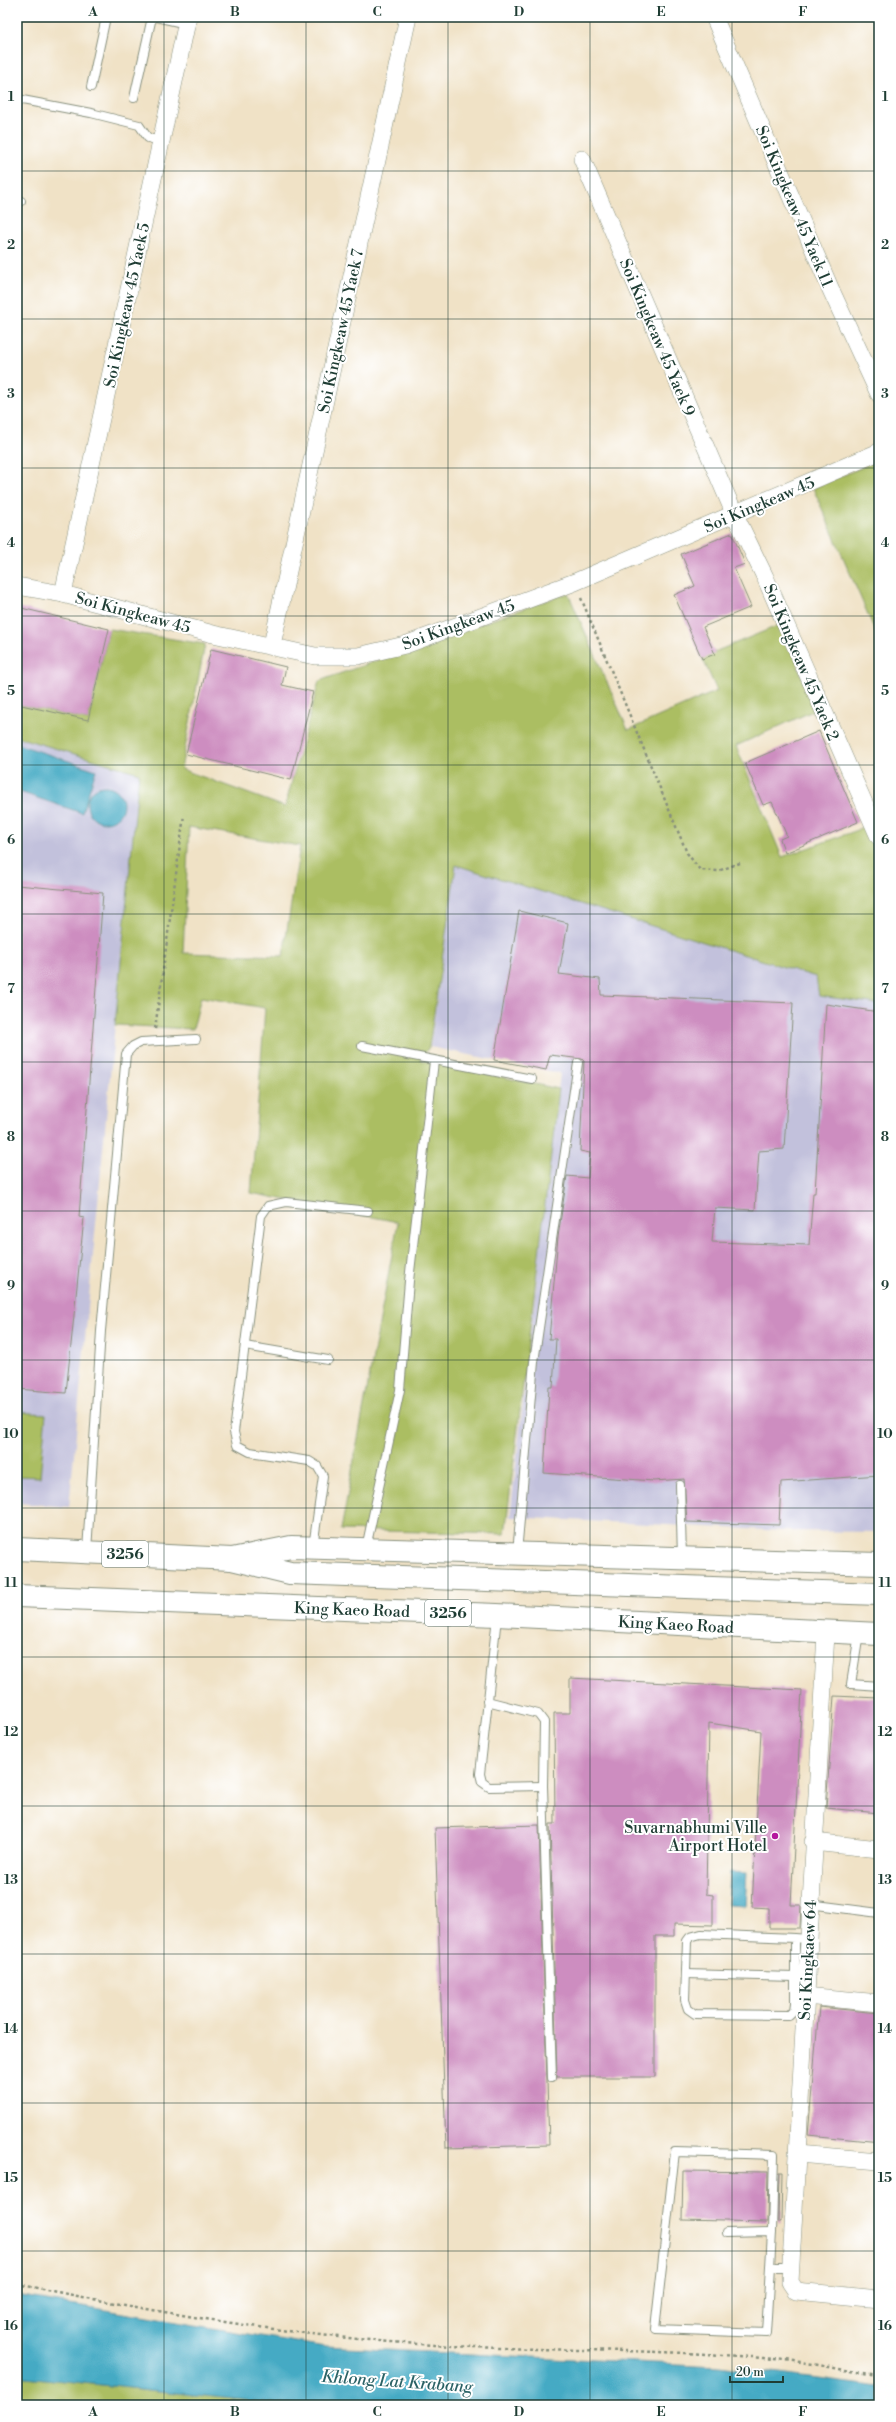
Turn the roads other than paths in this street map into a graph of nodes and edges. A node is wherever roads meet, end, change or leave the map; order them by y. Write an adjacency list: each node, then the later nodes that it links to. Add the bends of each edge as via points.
1 (106, 17): 7 (lane)
2 (152, 17): 8 (lane)
3 (156, 17): 6 (lane)
4 (408, 17): 17 (street, Soi Kingkeaw 45 Yaek 7)
5 (714, 17): 12 (street, Soi Kingkeaw 45 Yaek 11, via 831,290)
6 (188, 21): 10 (street, Soi Kingkeaw 45 Yaek 5)
7 (91, 87)
8 (134, 98)
9 (17, 99): 10 (lane, via 139,125 148,138)
10 (161, 141): 16 (street, Soi Kingkeaw 45 Yaek 5)
11 (582, 159): 14 (street, Soi Kingkeaw 45 Yaek 9)
12 (879, 394)
13 (879, 452): 14 (street, Soi Kingkeaw 45)
14 (735, 515): 17 (street, Soi Kingkeaw 45, via 575,582 405,644 358,656 315,656); 18 (street, Soi Kingkeaw 45 Yaek 2, via 765,577)
15 (17, 586): 16 (street, Soi Kingkeaw 45)
16 (63, 594): 17 (street, Soi Kingkeaw 45, via 213,634)
17 (272, 645)
18 (879, 837)
19 (196, 1039): 31 (lane, via 141,1042 126,1054 101,1331)
20 (362, 1046): 21 (lane)
21 (434, 1061): 23 (lane); 30 (lane, via 409,1281 400,1390)
22 (578, 1063): 32 (lane, via 534,1362)
23 (532, 1079)
24 (368, 1211): 25 (lane, via 286,1202 268,1206 261,1216)
25 (245, 1346): 26 (lane); 28 (lane, via 234,1432 238,1445 250,1452 310,1461 317,1466 323,1476)
26 (328, 1360)
27 (680, 1485): 34 (lane)
28 (313, 1547): 30 (main road, 3256); 33 (main road, 3256, via 291,1547)
29 (17, 1549): 31 (main road, 3256)
30 (366, 1549): 32 (main road, 3256)
31 (86, 1553): 33 (main road, 3256)
32 (517, 1553): 34 (main road, 3256)
33 (232, 1559): 36 (main road, 3256, via 290,1573)
34 (682, 1559): 35 (main road, 3256)
35 (879, 1564)
36 (879, 1594)
37 (17, 1596): 38 (main road, King Kaeo Road / 3256)
38 (497, 1615): 39 (main road, King Kaeo Road / 3256); 42 (lane)
39 (826, 1633): 40 (main road, King Kaeo Road / 3256); 44 (street, Soi Kingkaew 64)
40 (869, 1634): 41 (lane, via 851,1684)
41 (879, 1686)
42 (487, 1700): 43 (lane, via 542,1717); 43 (lane, via 480,1774 482,1782 489,1787)
43 (544, 1786): 53 (lane)
44 (813, 1842): 45 (street); 46 (street, Soi Kingkaew 64)
45 (879, 1849)
46 (810, 1904): 47 (lane); 48 (street, Soi Kingkaew 64)
47 (879, 1913)
48 (801, 1939): 49 (lane, via 701,1934 690,1937 687,1941); 50 (lane); 51 (street, Soi Kingkaew 64)
49 (686, 1974): 50 (lane); 50 (lane, via 685,2000 688,2009 695,2014 783,2017 794,2010)
50 (795, 1977)
51 (805, 1996): 52 (street); 54 (street, Soi Kingkaew 64)
52 (879, 2003)
53 (552, 2078)
54 (798, 2154): 55 (street); 59 (street, Soi Kingkaew 64)
55 (879, 2161)
56 (772, 2232): 57 (lane); 58 (lane); 58 (lane, via 774,2155 675,2152 655,2329 766,2333)
57 (726, 2233)
58 (770, 2267): 59 (lane)
59 (791, 2267): 60 (street, Soi Kingkaew 64, via 790,2282 796,2292)
60 (879, 2299)

